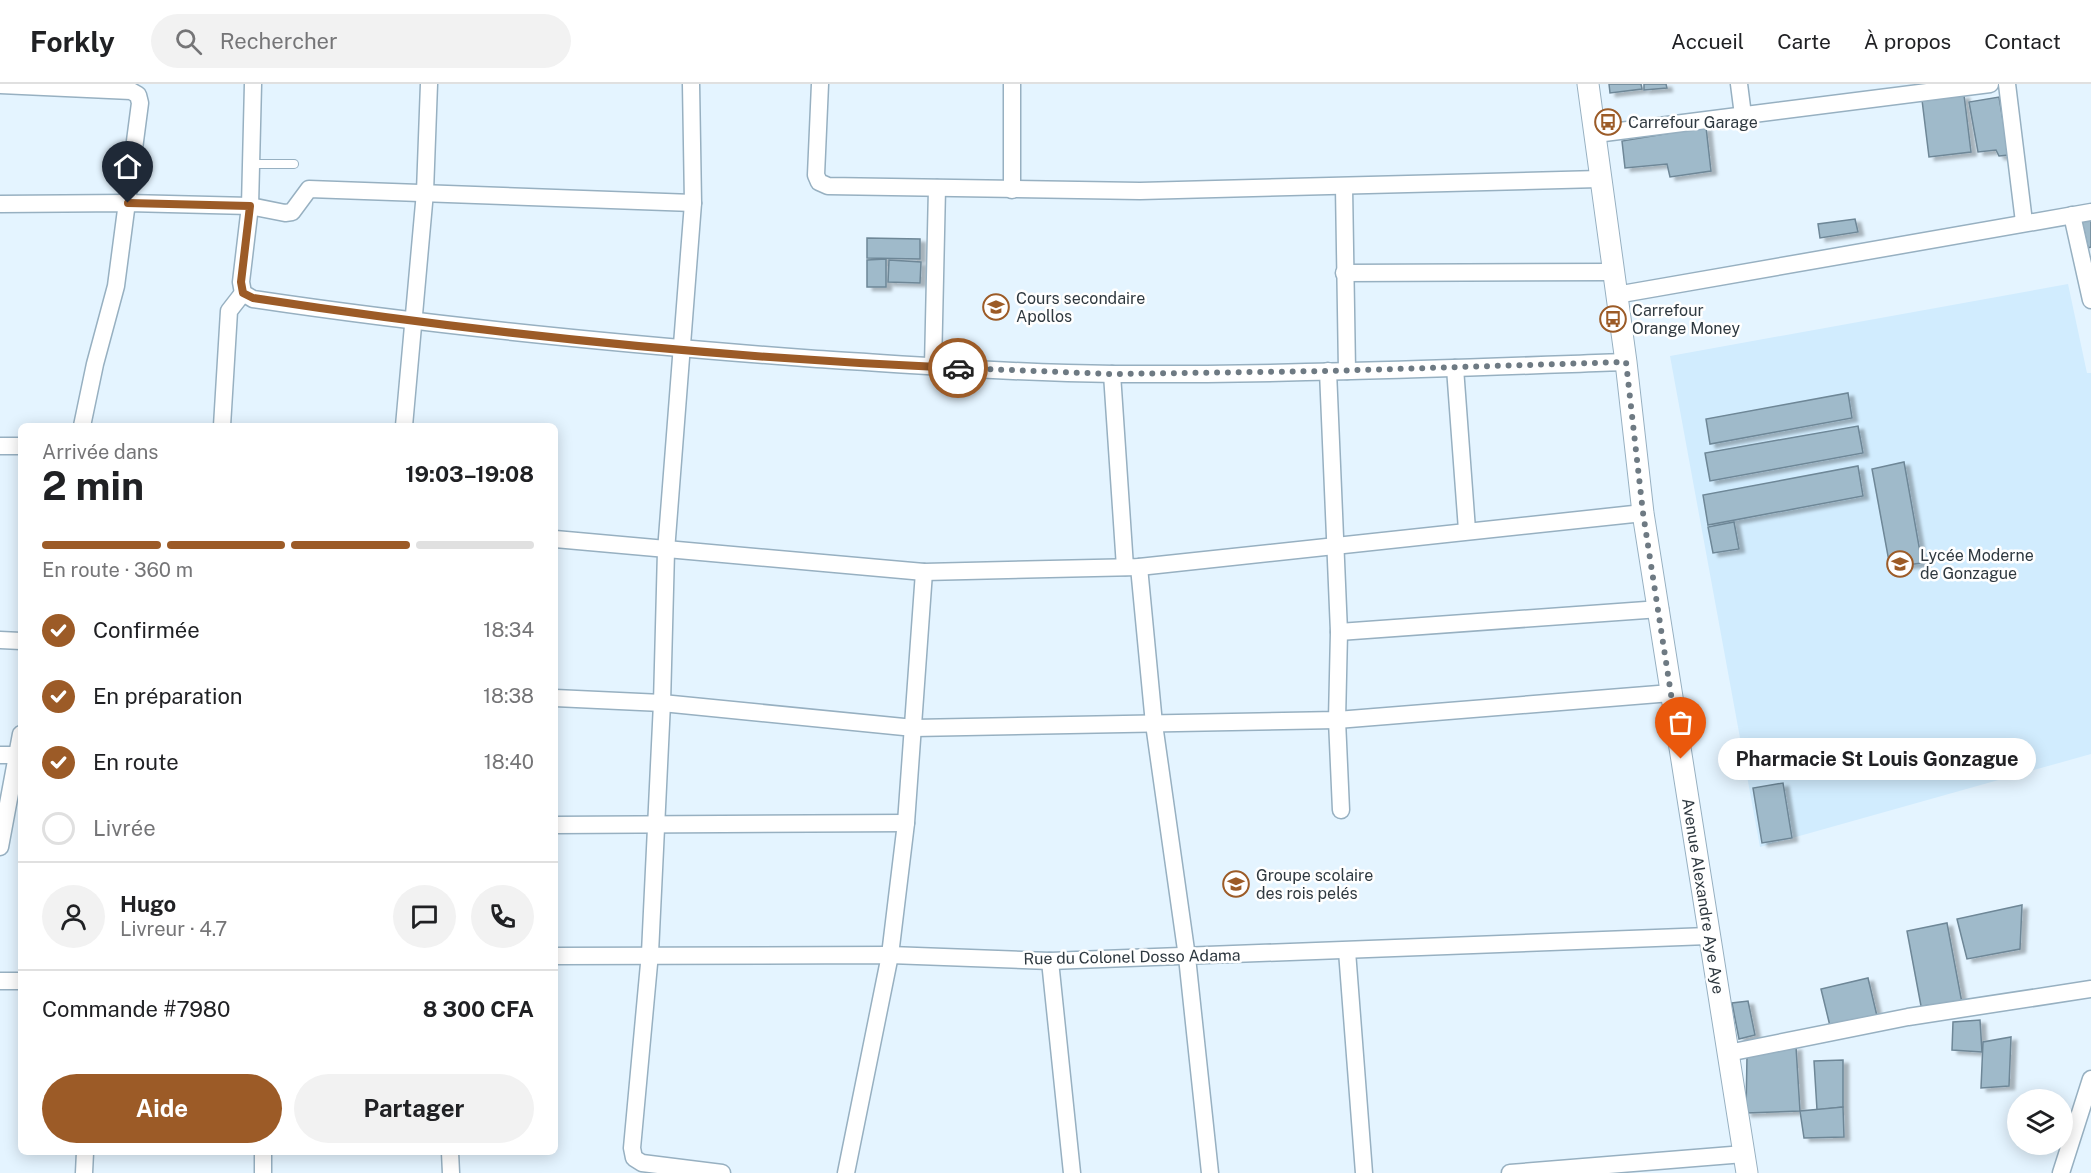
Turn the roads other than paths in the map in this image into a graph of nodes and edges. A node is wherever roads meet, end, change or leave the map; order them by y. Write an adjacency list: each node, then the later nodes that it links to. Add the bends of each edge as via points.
1 (253, 84): 14 (street)
2 (429, 84): 20 (street)
3 (691, 84): 22 (street)
4 (820, 84): 18 (street, via 816,175 819,182 828,186)
5 (1012, 84): 19 (street)
6 (1588, 84): 13 (street, Avenue Alexandre Aye Aye)
7 (1738, 84): 12 (street)
8 (1990, 84): 12 (street)
9 (2007, 84): 27 (street)
10 (0, 85): 11 (street)
11 (84, 86): 21 (street, via 138,95)
12 (1743, 115): 13 (street)
13 (1596, 134): 16 (street, Avenue Alexandre Aye Aye)
14 (251, 164): 15 (lane); 24 (street)
15 (294, 164)
16 (1599, 179): 17 (street); 28 (street, Avenue Alexandre Aye Aye)
17 (1344, 187): 19 (street, via 1140,192); 29 (street)
18 (938, 188): 19 (street); 36 (street)
19 (1012, 190)
20 (425, 192): 22 (street); 24 (street, via 309,189 292,212); 33 (street)
21 (128, 203): 23 (street); 24 (street); 41 (street, via 116,286)
22 (693, 203): 34 (street)
23 (0, 204)
24 (250, 206): 30 (street)
25 (2091, 212): 26 (street)
26 (2072, 214): 27 (street); 32 (street)
27 (2024, 222): 31 (street)
28 (1613, 272): 29 (street); 31 (street, Avenue Alexandre Aye Aye)
29 (1344, 273): 39 (street)
30 (243, 293): 33 (street, via 253,298); 42 (street, via 230,311)
31 (1616, 295): 35 (street, Avenue Alexandre Aye Aye)
32 (2091, 300)
33 (414, 322): 34 (street); 43 (street)
34 (681, 349): 36 (street); 50 (street)
35 (1626, 362): 37 (street); 46 (street, Avenue Alexandre Aye Aye)
36 (933, 367): 40 (street)
37 (1455, 368): 39 (street); 47 (street)
38 (1328, 371): 39 (street); 40 (street); 49 (street)
39 (1347, 371)
40 (1112, 374): 51 (street)
41 (83, 423)
42 (222, 423)
43 (404, 423)
44 (0, 446): 45 (street)
45 (18, 446)
46 (1643, 513): 47 (street); 53 (street, Avenue Alexandre Aye Aye)
47 (1467, 530): 49 (street)
48 (558, 539): 50 (street)
49 (1334, 545): 51 (street); 54 (street)
50 (666, 551): 52 (street); 59 (street)
51 (1132, 567): 52 (street); 61 (street)
52 (924, 572): 62 (street)
53 (1660, 609): 54 (street); 57 (street, Avenue Alexandre Aye Aye)
54 (1339, 632): 60 (street)
55 (0, 640): 56 (street)
56 (18, 641)
57 (1671, 693): 60 (street); 71 (street, Avenue Alexandre Aye Aye)
58 (558, 698): 59 (street)
59 (662, 703): 62 (street); 69 (street)
60 (1337, 720): 61 (street); 66 (street)
61 (1154, 724): 62 (street); 76 (street)
62 (914, 728): 67 (street)
63 (18, 739): 64 (street)
64 (8, 755): 65 (street)
65 (15, 801): 70 (street)
66 (1341, 810)
67 (906, 823): 69 (street); 74 (street)
68 (558, 825): 69 (street)
69 (655, 825): 73 (street)
70 (0, 847)
71 (1708, 936): 72 (street, Rue du Colonel Dosso Adama); 81 (street, Avenue Alexandre Aye Aye)
72 (1347, 951): 76 (street, Rue du Colonel Dosso Adama); 94 (street)
73 (650, 953): 74 (street, Rue du Colonel Dosso Adama); 75 (street, Rue du Colonel Dosso Adama); 90 (street, via 634,1158 642,1163)
74 (891, 955): 77 (street, Rue du Colonel Dosso Adama); 91 (street)
75 (558, 956)
76 (1187, 957): 77 (street, Rue du Colonel Dosso Adama); 93 (street)
77 (1050, 961): 92 (street)
78 (0, 981): 79 (street)
79 (18, 981)
80 (2091, 989): 81 (street, via 1908,1017)
81 (1728, 1053): 86 (street, Avenue Alexandre Aye Aye)
82 (2091, 1079): 96 (street)
83 (85, 1155): 87 (street)
84 (263, 1155): 88 (street)
85 (450, 1155): 89 (street)
86 (1745, 1164): 95 (street)
87 (84, 1173)
88 (263, 1173)
89 (451, 1173)
90 (722, 1173)
91 (846, 1173)
92 (1072, 1173)
93 (1210, 1173)
94 (1364, 1173)
95 (1510, 1173)
96 (2061, 1173)

